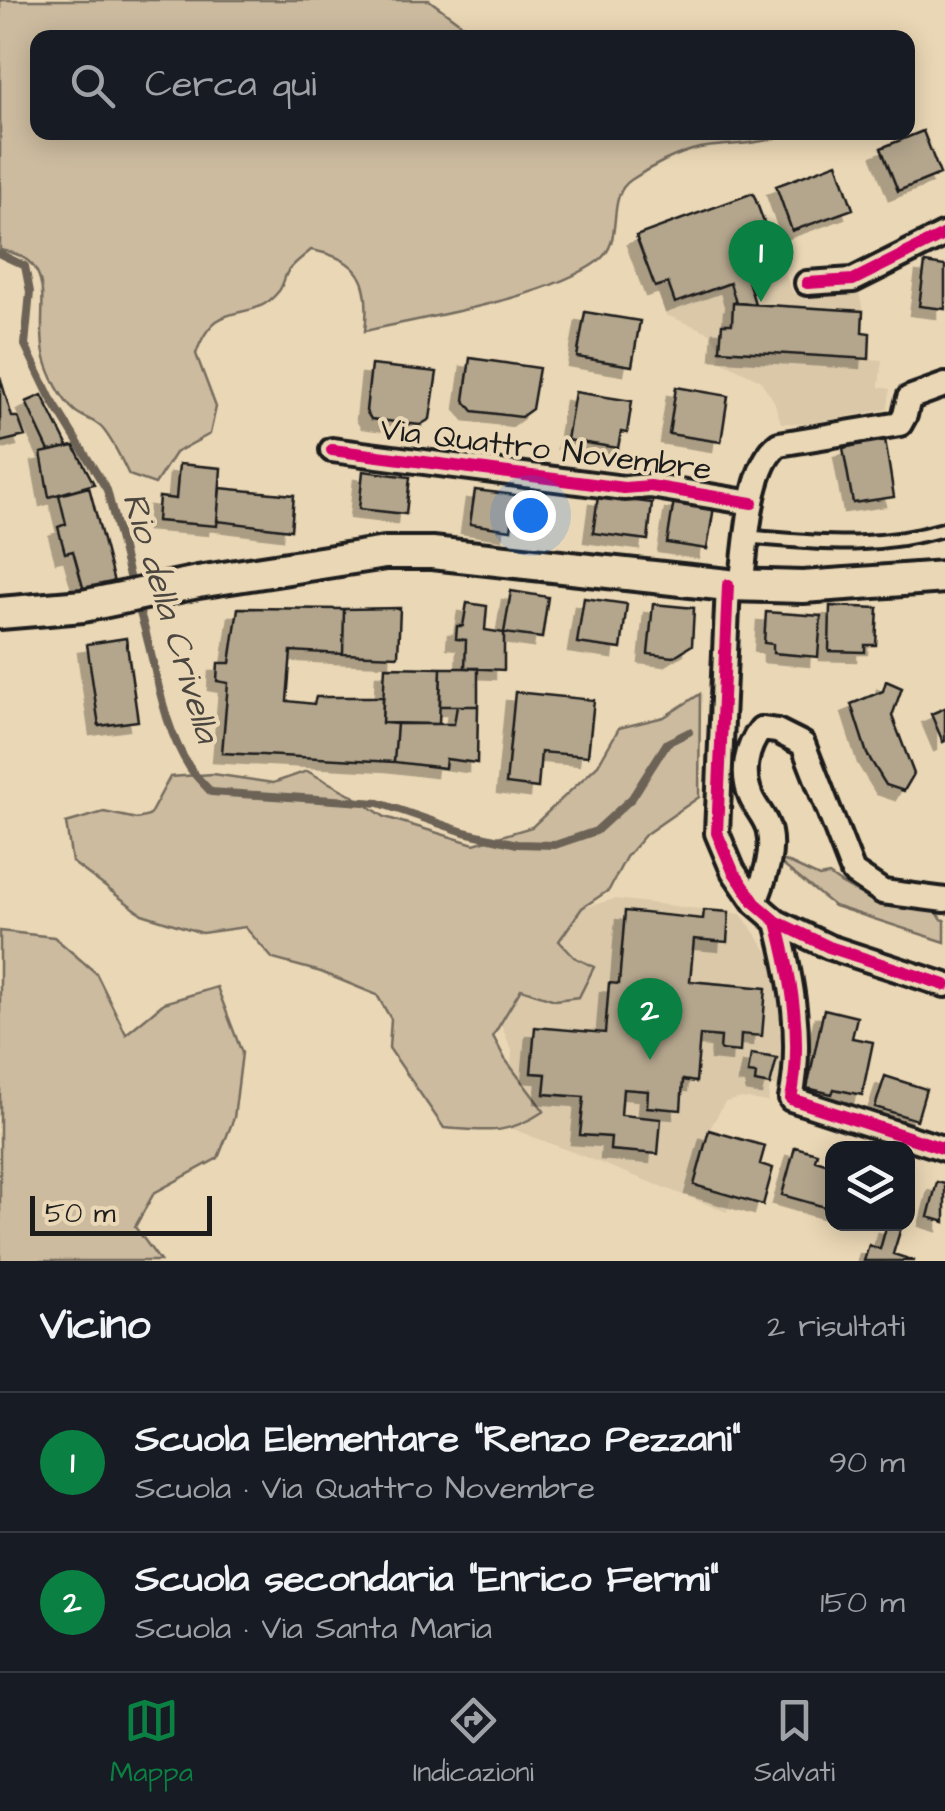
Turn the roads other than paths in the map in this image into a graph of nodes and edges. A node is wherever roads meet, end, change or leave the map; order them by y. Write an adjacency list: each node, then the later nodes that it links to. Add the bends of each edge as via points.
1 (945, 234): 2 (street, via 853,280)
2 (807, 283)
3 (945, 385): 5 (street, Via Quattro Novembre, via 909,398 900,424 778,444 768,452)
4 (332, 450): 5 (street, Via Quattro Novembre)
5 (752, 503): 7 (street, Via Quattro Novembre)
6 (945, 528): 7 (lane, via 886,543)
7 (749, 538): 9 (street, Via Quattro Novembre)
8 (945, 577): 9 (main road)
9 (734, 586): 10 (main road, via 386,553 84,606); 12 (street, Via Quattro Novembre, via 717,833)
10 (0, 613)
11 (945, 900): 12 (street, via 883,892 853,872 804,744 761,728 746,763 749,794 769,829 771,856)
12 (755, 903): 13 (street, Via Quattro Novembre)
13 (777, 922): 14 (street, Via Quattro Novembre); 15 (street, via 793,986 796,1065 790,1099)
14 (945, 985)
15 (945, 1149)

